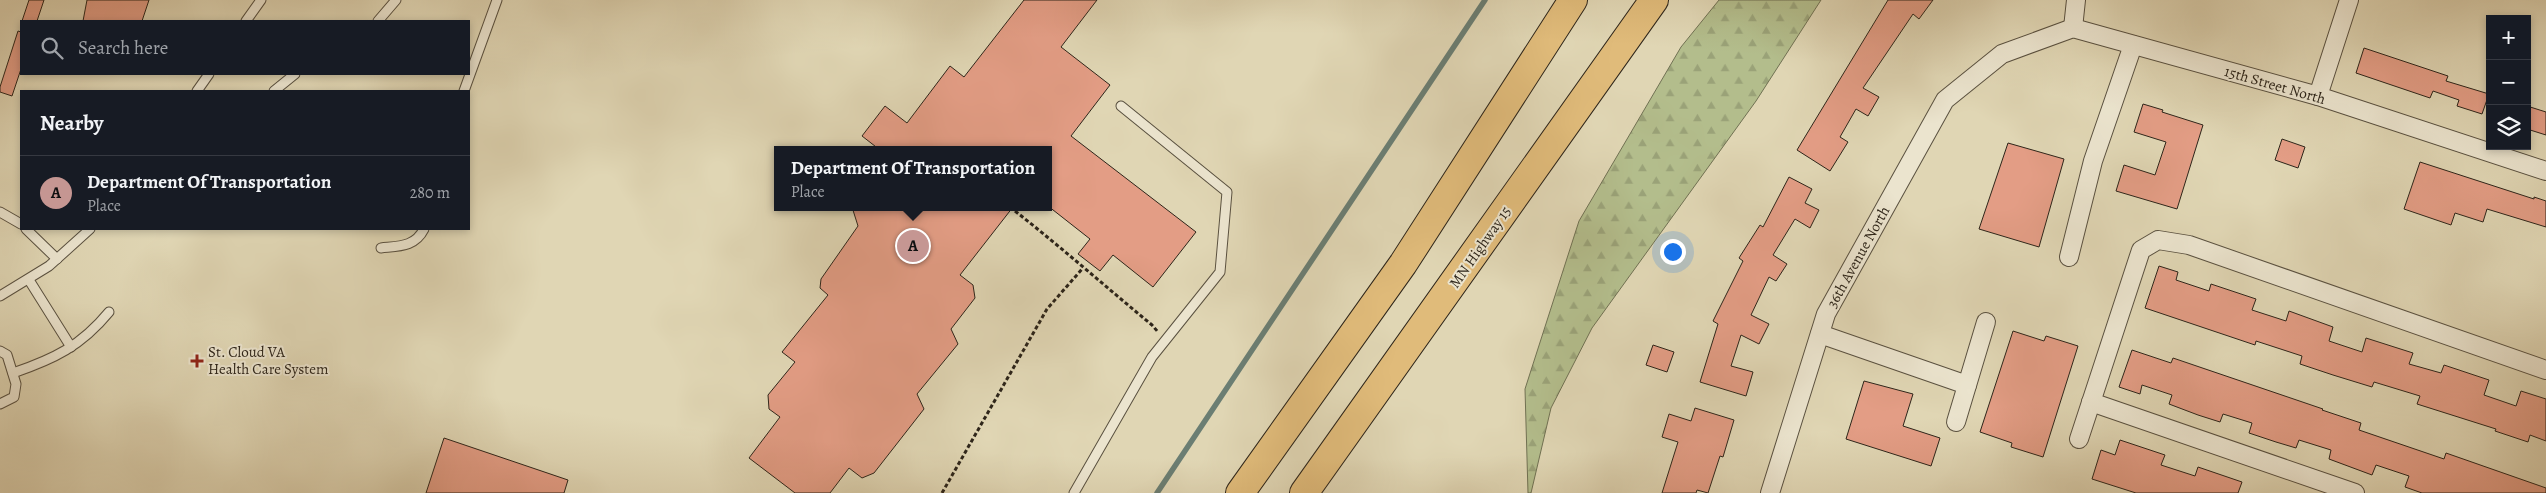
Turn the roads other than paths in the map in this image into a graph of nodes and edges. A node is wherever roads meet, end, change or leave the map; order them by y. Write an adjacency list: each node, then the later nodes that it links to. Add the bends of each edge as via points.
1 (261, 0): 8 (lane)
2 (396, 0): 9 (lane)
3 (497, 0): 12 (lane)
4 (1573, 0): 45 (highway, via 1403,264)
5 (1654, 0): 46 (highway, MN Highway 15)
6 (2076, 0): 10 (street)
7 (2349, 0): 19 (street)
8 (247, 20)
9 (379, 20)
10 (2073, 28): 11 (street, 15th Street North); 34 (street, 36th Avenue North, via 2002,54 1945,100 1826,314)
11 (2133, 45): 19 (street, 15th Street North); 28 (street, via 2093,161)
12 (470, 74)
13 (208, 75): 16 (lane)
14 (294, 75): 17 (lane)
15 (470, 75): 18 (lane)
16 (198, 90)
17 (275, 90)
18 (464, 90)
19 (2318, 96): 21 (street, 15th Street North)
20 (1121, 106): 44 (lane, via 1226,192 1220,272 1152,357)
21 (2546, 171)
22 (0, 212): 23 (lane)
23 (20, 223)
24 (27, 230): 29 (lane)
25 (89, 230): 29 (lane)
26 (424, 230): 27 (lane, via 409,245)
27 (381, 248)
28 (2069, 258)
29 (57, 259): 30 (lane)
30 (29, 280): 31 (lane); 35 (lane)
31 (0, 296)
32 (109, 312): 35 (lane, via 92,332)
33 (1986, 322): 39 (street)
34 (1820, 334): 39 (street); 47 (street, 36th Avenue North)
35 (71, 347): 38 (lane)
36 (0, 350): 38 (lane, via 7,355)
37 (2546, 370): 40 (street, via 2189,244 2158,240 2141,250)
38 (13, 373): 41 (lane, via 16,384 14,397)
39 (1967, 384): 42 (street)
40 (2091, 402): 43 (street); 48 (street)
41 (0, 404)
42 (1956, 422)
43 (2079, 439)
44 (1074, 493)
45 (1240, 493)
46 (1304, 493)
47 (1770, 493)
48 (2355, 493)

